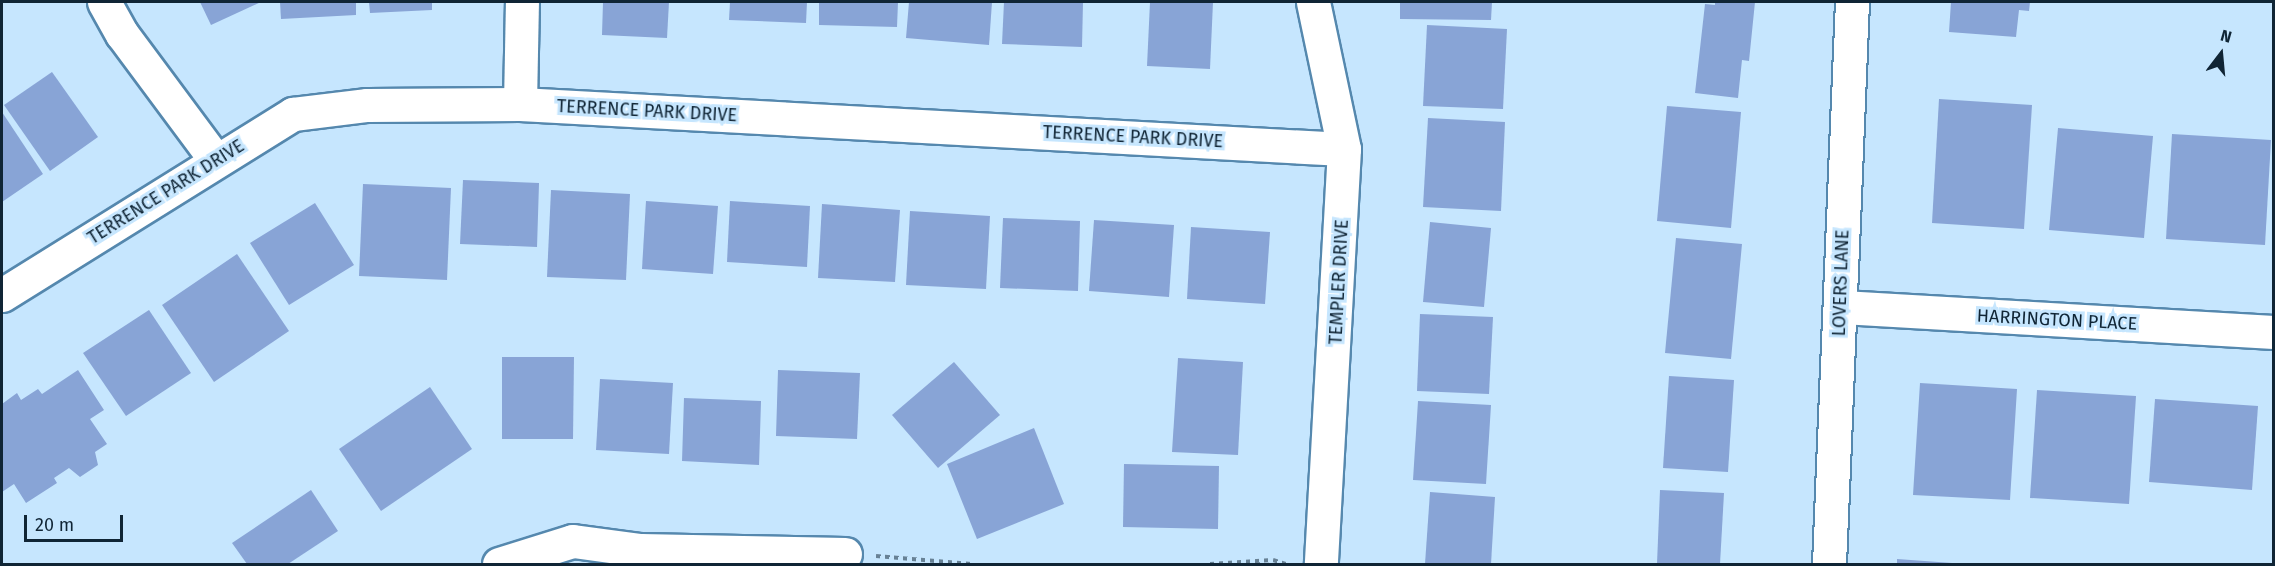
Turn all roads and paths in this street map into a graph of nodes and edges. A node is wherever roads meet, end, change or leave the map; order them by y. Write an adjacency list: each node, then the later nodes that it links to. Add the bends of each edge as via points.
1 (104, 2): 7 (street, via 122,34)
2 (522, 2): 5 (street)
3 (1313, 2): 6 (street, TEMPLER DRIVE)
4 (1852, 2): 9 (street, LOVERS LANE)
5 (520, 104): 6 (street, TERRENCE PARK DRIVE); 7 (street, TERRENCE PARK DRIVE, via 367,105 293,114)
6 (1344, 149): 16 (street, TEMPLER DRIVE)
7 (215, 159): 8 (street, TERRENCE PARK DRIVE)
8 (2, 295)
9 (1840, 307): 10 (street, HARRINGTON PLACE); 17 (street, LOVERS LANE)
10 (2274, 332)
11 (845, 554): 12 (street, via 640,550 573,542); 13 (path)
12 (499, 564)
13 (972, 564)
14 (1209, 564): 15 (path, via 1274,560)
15 (1286, 564)
16 (1321, 564)
17 (1829, 564)

